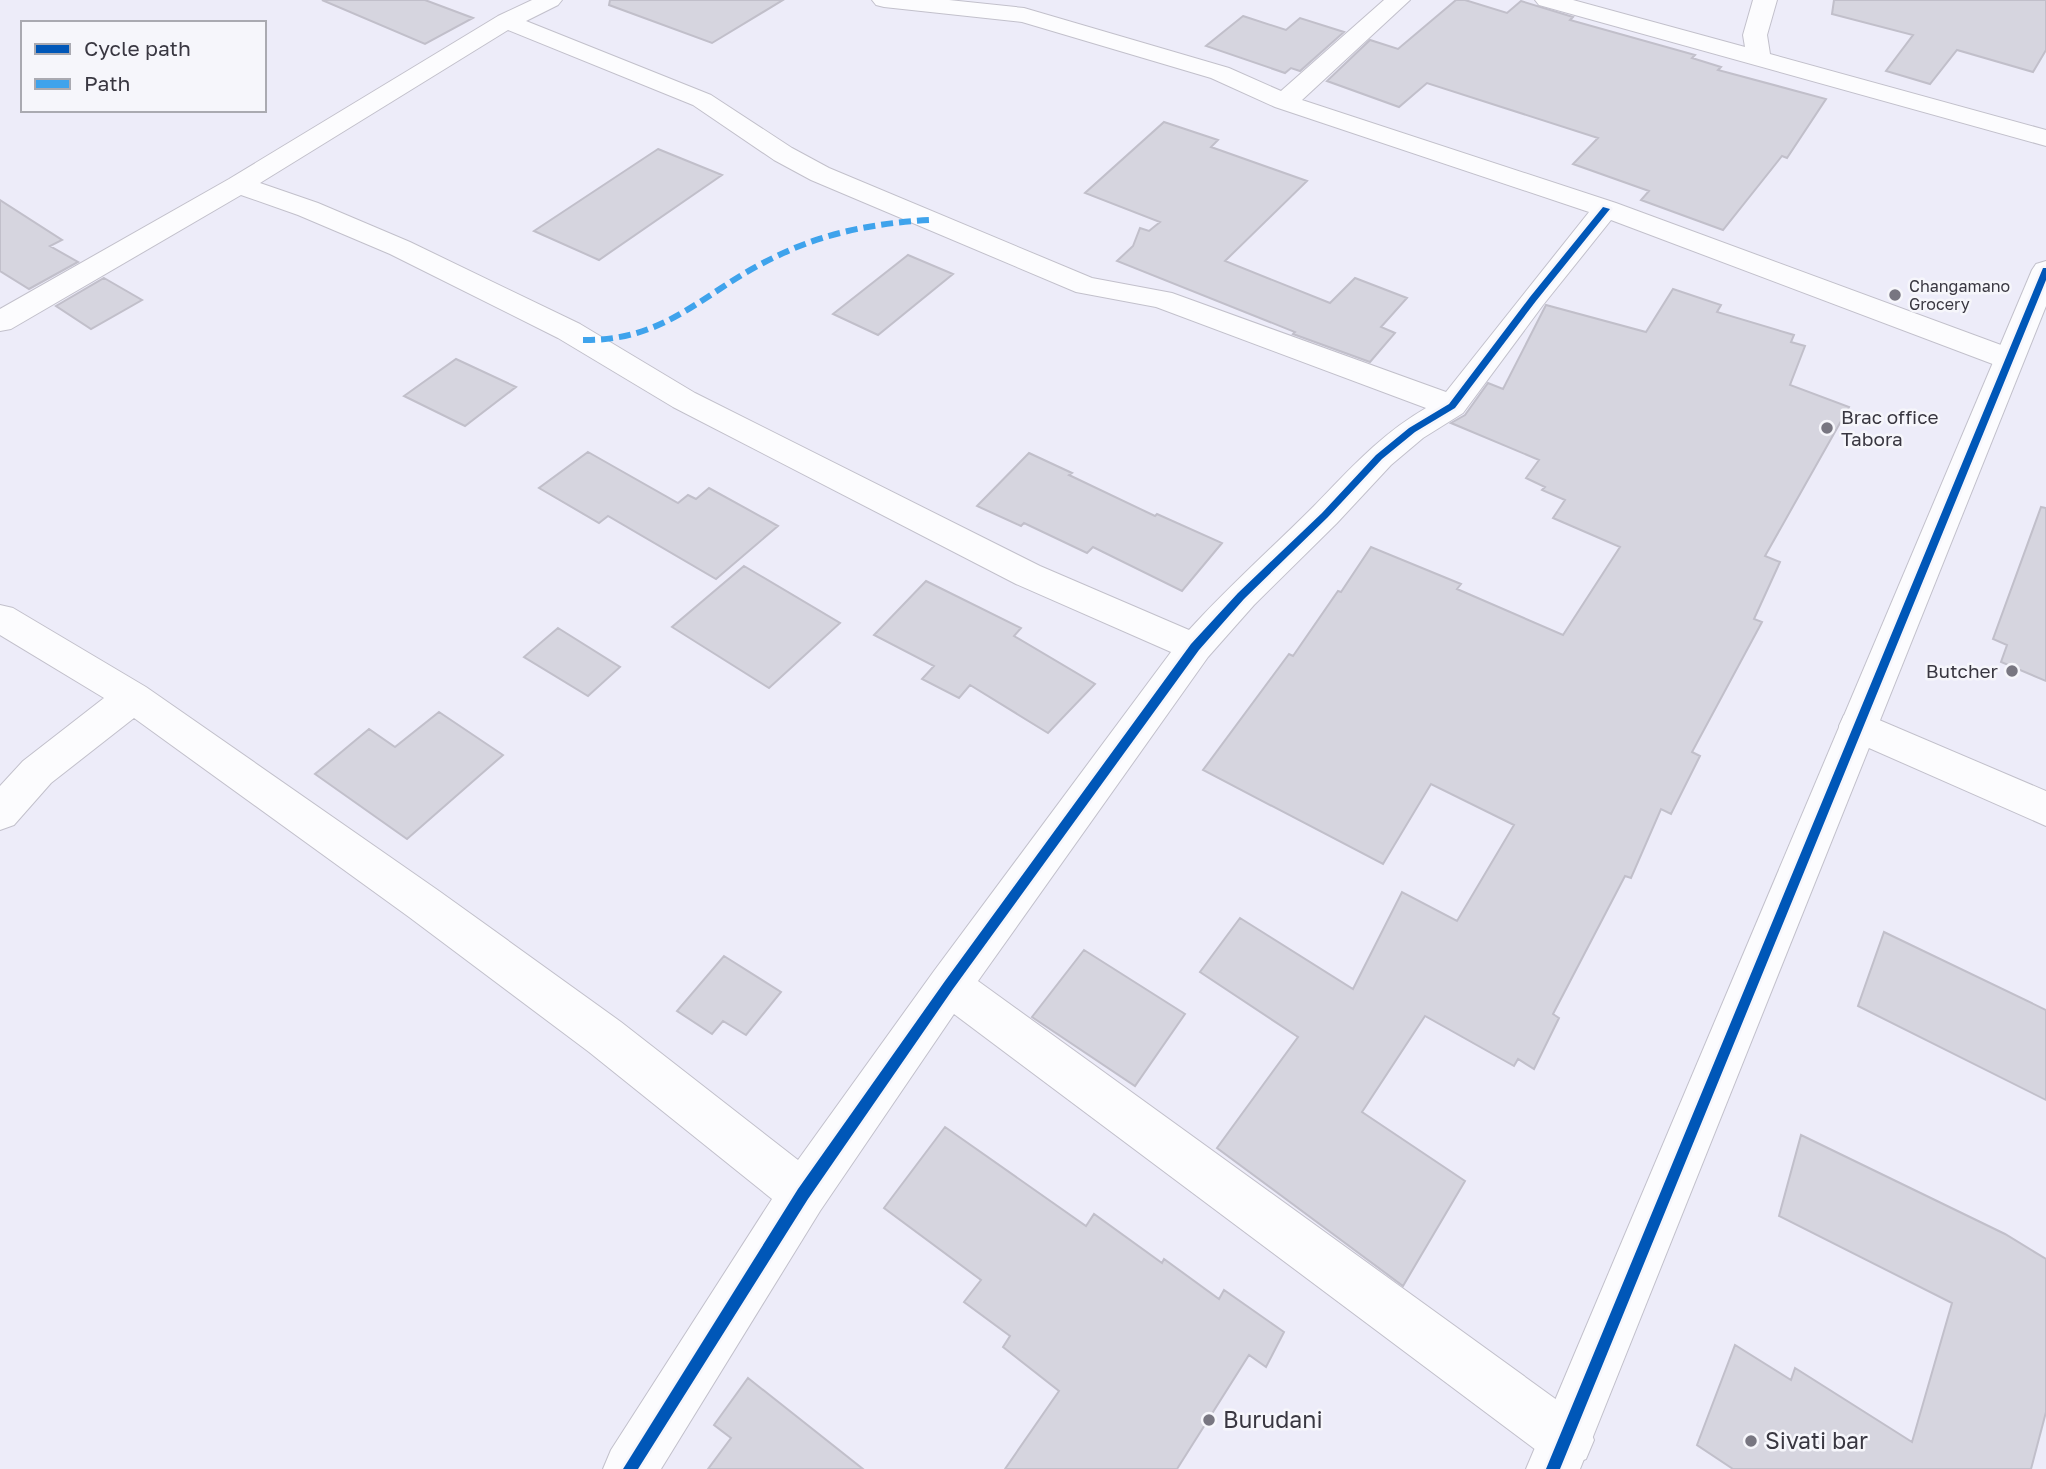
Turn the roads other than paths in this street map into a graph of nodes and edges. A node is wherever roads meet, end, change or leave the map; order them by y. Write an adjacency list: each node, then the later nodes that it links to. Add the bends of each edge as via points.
1 (550, 0): 6 (street)
2 (884, 0): 8 (street, via 1066,18 1220,73)
3 (1398, 0): 8 (street)
4 (1547, 0): 7 (street)
5 (1765, 0): 7 (street, via 1756,28)
6 (506, 21): 10 (street); 15 (street, via 702,100 820,174 1054,274 1086,285 1162,299)
7 (1758, 58): 9 (street)
8 (1284, 102): 11 (street)
9 (2046, 138)
10 (239, 185): 13 (street); 17 (street, via 400,248 569,331 684,400 1028,575)
11 (1606, 209): 14 (street); 15 (street)
12 (2046, 270): 14 (street)
13 (0, 321)
14 (2009, 359): 19 (street)
15 (1452, 406): 17 (street, via 1379,457)
16 (0, 618): 18 (street)
17 (1195, 648): 22 (street)
18 (133, 697): 21 (street, via 37,772); 23 (street, via 594,1029)
19 (1858, 726): 20 (street); 24 (street)
20 (2046, 809)
21 (0, 813)
22 (949, 985): 23 (street); 24 (street)
23 (803, 1195): 25 (street)
24 (1560, 1454)
25 (631, 1469)

